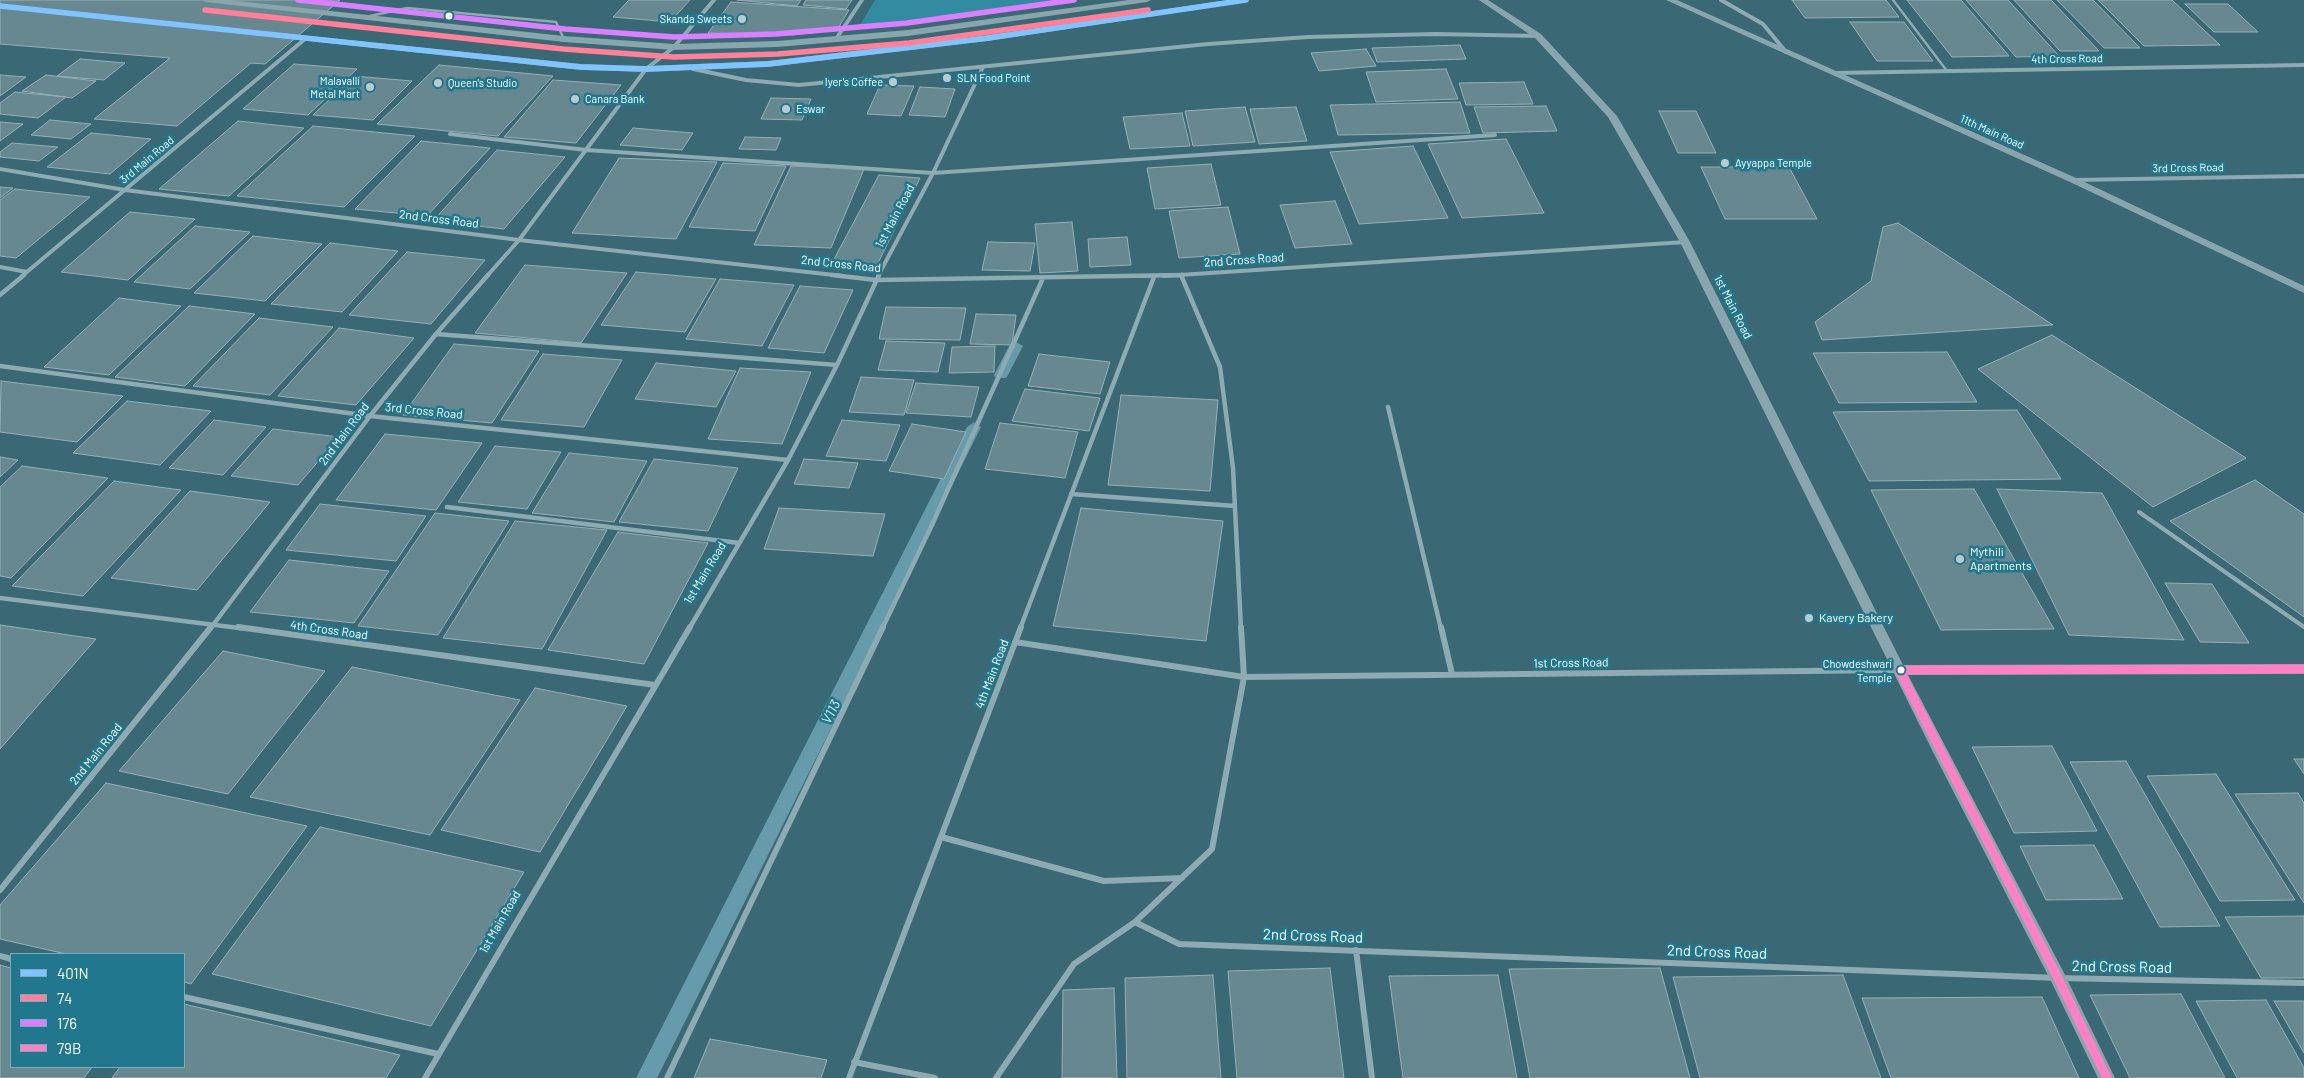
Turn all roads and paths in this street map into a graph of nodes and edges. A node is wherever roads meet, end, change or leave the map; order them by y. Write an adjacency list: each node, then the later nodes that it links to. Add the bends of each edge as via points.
1 (206, 0): 11 (main road)
2 (714, 0): 16 (street, 2nd Main Road)
3 (862, 0): 15 (street)
4 (1147, 0): 15 (main road)
5 (1246, 0): 20 (main road, via 988,38 768,64)
6 (1483, 0): 12 (main road, 1st Main Road)
7 (1670, 0): 17 (main road, 11th Main Road)
8 (1721, 0): 17 (street, via 1763,24)
9 (1893, 0): 22 (lane)
10 (0, 6): 13 (main road)
11 (363, 18): 14 (main road); 14 (lane, via 407,8 556,22)
12 (1538, 36): 19 (street, via 1308,37); 33 (main road, 1st Main Road, via 1612,116)
13 (305, 39): 21 (main road, via 581,67); 31 (street, 3rd Main Road)
14 (564, 39): 16 (main road)
15 (836, 39): 16 (main road)
16 (674, 47): 21 (street, 2nd Main Road)
17 (1787, 54): 23 (main road, 11th Main Road)
18 (2304, 65): 22 (street, 4th Cross Road)
19 (983, 67): 20 (street, via 799,85 746,80); 28 (street, 1st Main Road)
20 (690, 68): 21 (main road)
21 (646, 69): 26 (street, 2nd Main Road)
22 (1946, 71): 23 (street, 4th Cross Road)
23 (1830, 73): 30 (main road, 11th Main Road)
24 (450, 134): 26 (street)
25 (1495, 135): 28 (street)
26 (586, 150): 28 (street); 32 (street, 2nd Main Road)
27 (0, 169): 31 (street, 2nd Cross Road)
28 (933, 173): 39 (street, 1st Main Road)
29 (2304, 176): 30 (street, 3rd Cross Road)
30 (2073, 180): 40 (main road, 11th Main Road)
31 (126, 190): 32 (street, 2nd Cross Road); 35 (street, 3rd Main Road)
32 (518, 240): 39 (street, 2nd Cross Road); 42 (street, 2nd Main Road)
33 (1685, 242): 36 (street, 2nd Cross Road); 58 (main road, 1st Main Road)
34 (0, 267): 35 (street)
35 (27, 272): 41 (street, 3rd Main Road)
36 (1181, 275): 37 (street, 2nd Cross Road); 49 (street, via 1220,367)
37 (1154, 277): 38 (street, 2nd Cross Road); 48 (street, 4th Main Road)
38 (1043, 278): 39 (street, 2nd Cross Road); 73 (street, via 932,525)
39 (876, 280): 43 (street, 1st Main Road)
40 (2304, 290)
41 (0, 295)
42 (436, 334): 43 (street); 46 (street, 2nd Main Road)
43 (837, 365): 47 (street, 1st Main Road)
44 (0, 366): 46 (street, 3rd Cross Road)
45 (1388, 407): 59 (street)
46 (370, 416): 47 (street, 3rd Cross Road); 54 (street, 2nd Main Road)
47 (788, 460): 52 (street, 1st Main Road)
48 (1071, 494): 49 (street); 56 (street, 4th Main Road)
49 (1235, 506): 60 (street)
50 (447, 507): 52 (street)
51 (2139, 512): 55 (lane)
52 (739, 542): 61 (street, 1st Main Road)
53 (0, 598): 54 (street, 4th Cross Road)
54 (214, 624): 61 (street, 4th Cross Road); 64 (street, 2nd Main Road)
55 (2304, 627)
56 (1015, 642): 60 (street, 1st Cross Road); 62 (street, 4th Main Road)
57 (2304, 668): 58 (main road)
58 (1899, 670): 59 (street, 1st Cross Road); 67 (main road, 1st Main Road)
59 (1452, 674): 60 (street, 1st Cross Road)
60 (1244, 676): 63 (street, via 1212,849)
61 (655, 685): 70 (street, 1st Main Road)
62 (941, 837): 63 (street, via 1104,881); 71 (street, 4th Main Road)
63 (1182, 878): 65 (street)
64 (0, 890)
65 (1135, 922): 66 (street, 2nd Cross Road, via 1179,944); 76 (street, via 1074,964)
66 (1356, 950): 67 (street, 2nd Cross Road); 77 (street)
67 (2058, 978): 68 (street, 2nd Cross Road); 78 (main road, 1st Main Road)
68 (2304, 983)
69 (185, 997): 70 (street)
70 (438, 1054): 72 (street, 1st Main Road)
71 (854, 1062): 74 (street, 4th Main Road); 75 (street)
72 (425, 1078)
73 (667, 1078)
74 (848, 1078)
75 (935, 1078)
76 (996, 1078)
77 (1372, 1078)
78 (2107, 1078)

